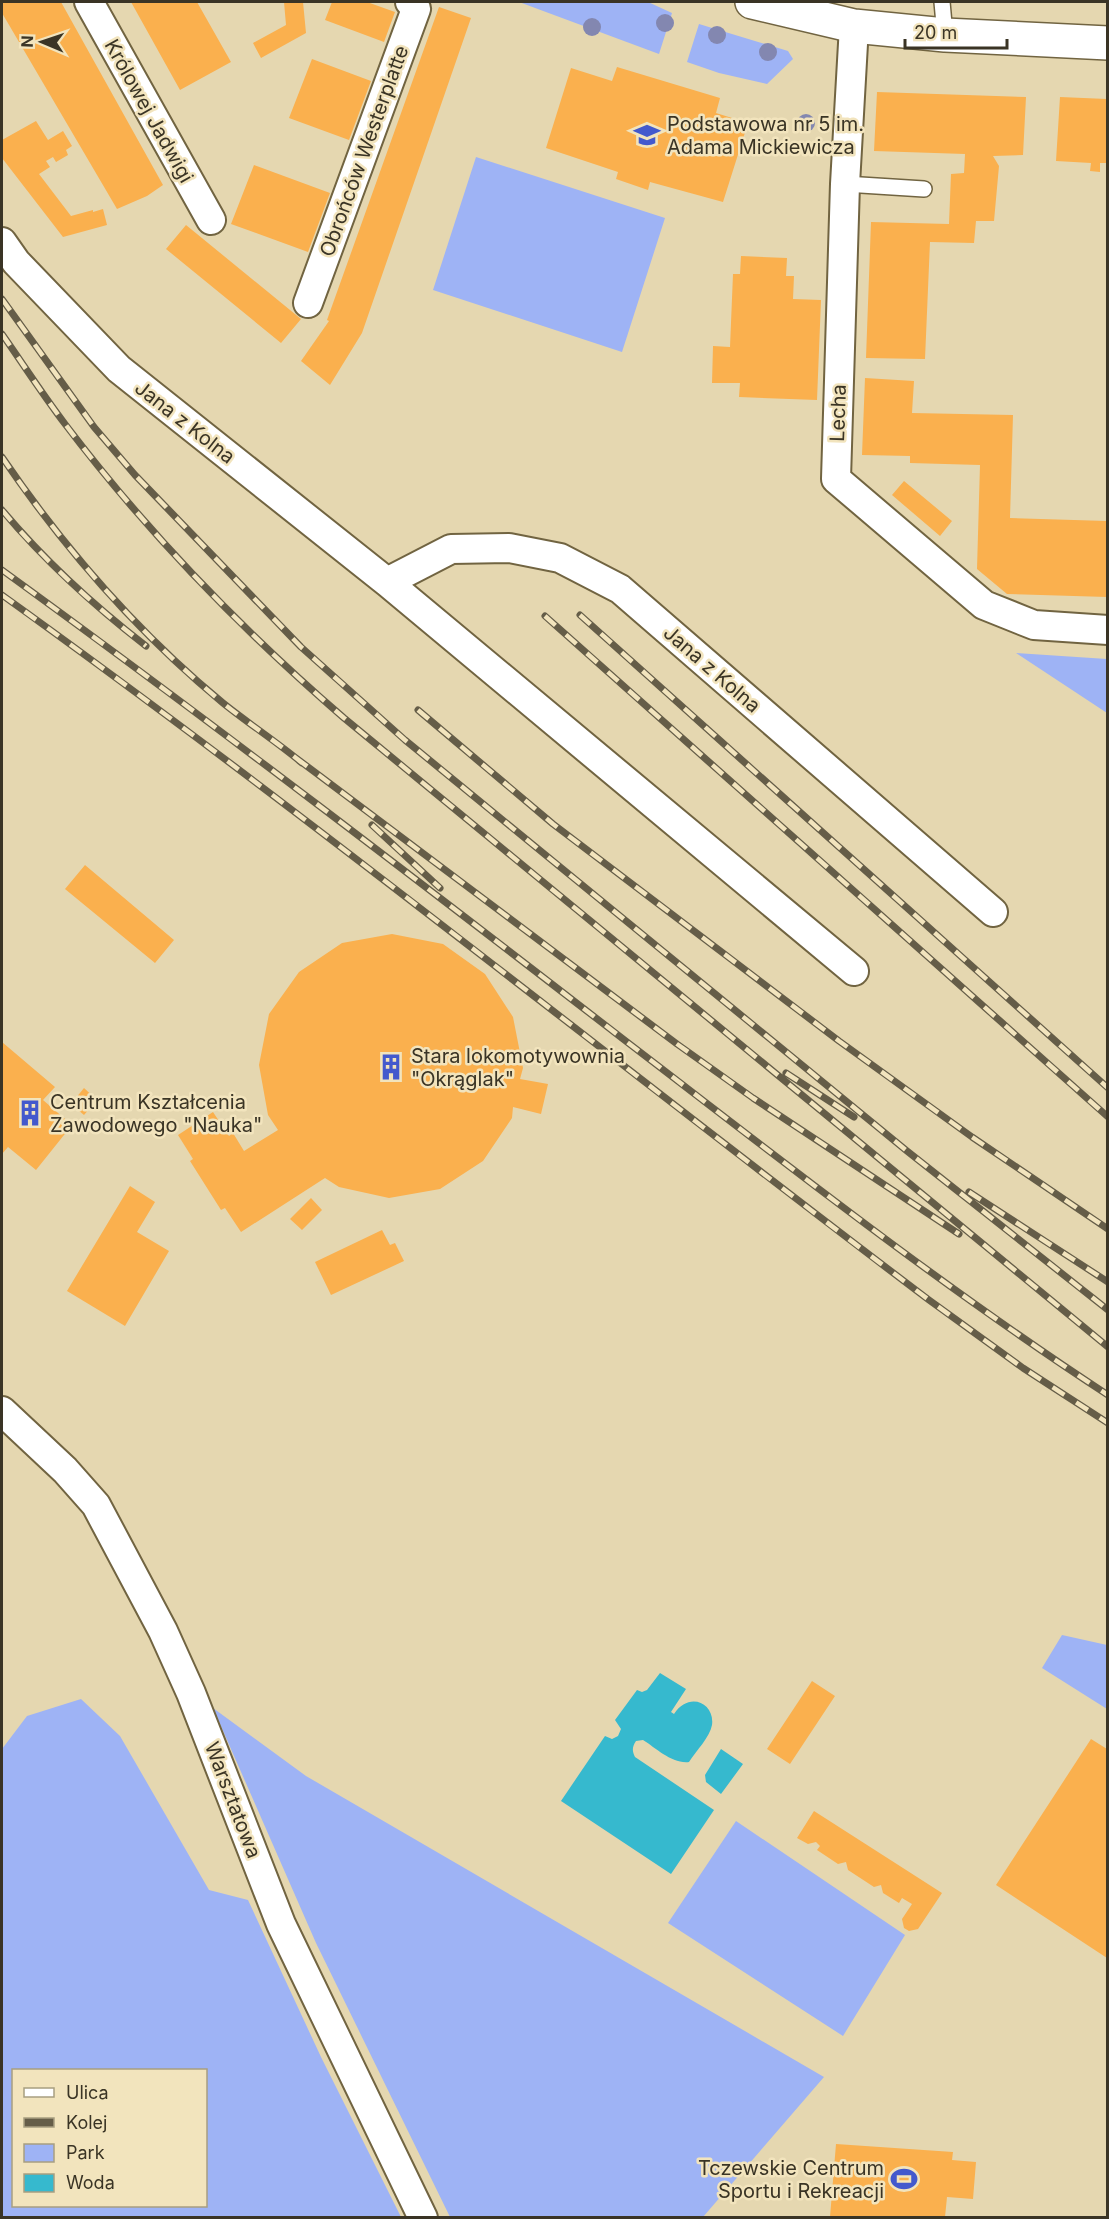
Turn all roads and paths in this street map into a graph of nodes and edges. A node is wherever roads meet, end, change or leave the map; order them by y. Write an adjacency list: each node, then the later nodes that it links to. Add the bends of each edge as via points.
1 (89, 2): 11 (street, Królowej Jadwigi)
2 (410, 2): 13 (street, Obrońców Westerplatte, via 416,9)
3 (752, 2): 5 (street)
4 (942, 2): 7 (lane)
5 (798, 8): 6 (street)
6 (854, 26): 7 (street); 9 (street, Lecha)
7 (945, 35): 8 (street)
8 (1107, 43)
9 (845, 184): 10 (lane); 15 (street, Lecha, via 836,479 984,605 1034,625)
10 (924, 189)
11 (211, 220)
12 (2, 242): 14 (street, Jana z Kolna, via 15,262 119,369)
13 (308, 303)
14 (387, 582): 16 (street, Jana z Kolna, via 451,549 509,548 560,558 620,589); 17 (street, Jana z Kolna)
15 (1107, 630)
16 (993, 912)
17 (854, 971)
18 (2, 1411): 19 (street, Warsztatowa, via 96,1505 152,1610 191,1693 281,1923)
19 (423, 2217)

